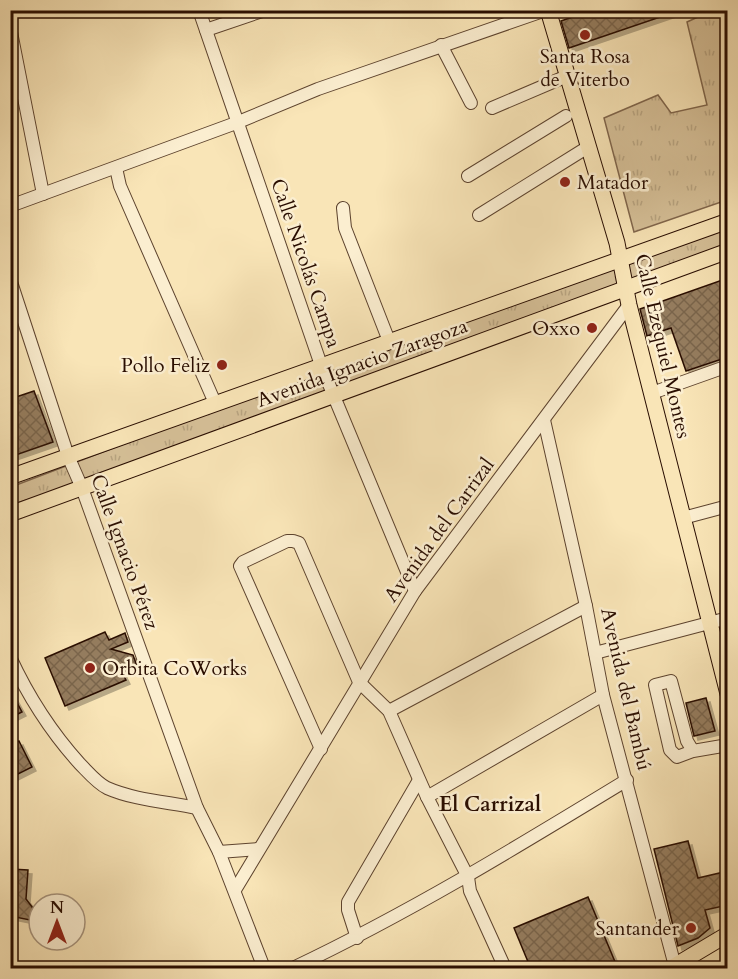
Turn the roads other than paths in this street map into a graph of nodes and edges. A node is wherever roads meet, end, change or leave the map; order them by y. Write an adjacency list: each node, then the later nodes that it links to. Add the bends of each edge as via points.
1 (199, 10): 5 (street, Calle Nicolás Campa)
2 (265, 10): 5 (street)
3 (547, 10): 6 (street); 7 (main road, Calle Ezequiel Montes)
4 (10, 27): 15 (street)
5 (206, 30): 11 (street, Calle Nicolás Campa)
6 (441, 45): 8 (street); 11 (street)
7 (567, 76): 9 (street); 12 (main road, Calle Ezequiel Montes)
8 (471, 103)
9 (492, 108)
10 (566, 116): 14 (street)
11 (237, 123): 13 (street); 26 (street, Calle Nicolás Campa)
12 (588, 147): 18 (street); 21 (main road, Calle Ezequiel Montes)
13 (116, 168): 15 (street); 30 (street, via 120,186)
14 (468, 176)
15 (43, 194): 16 (street)
16 (10, 206)
17 (344, 208): 25 (street, via 345,228)
18 (479, 215)
19 (728, 221): 21 (main road, Avenida Ignacio Zaragoza)
20 (728, 251): 23 (main road, Avenida Ignacio Zaragoza)
21 (620, 258): 23 (main road, Calle Ezequiel Montes); 25 (main road, Avenida Ignacio Zaragoza)
22 (10, 279): 32 (street, Calle Ignacio Pérez)
23 (627, 288): 24 (main road, Calle Ezequiel Montes); 29 (main road, Avenida Ignacio Zaragoza)
24 (629, 305): 28 (main road, Calle Ezequiel Montes); 31 (street, Avenida del Carrizal)
25 (389, 341): 26 (main road, Avenida Ignacio Zaragoza)
26 (321, 365): 29 (street, Calle Nicolás Campa); 30 (main road, Avenida Ignacio Zaragoza)
27 (728, 366): 28 (street)
28 (652, 393): 37 (main road, Calle Ezequiel Montes)
29 (333, 397): 34 (main road, Avenida Ignacio Zaragoza); 38 (street, Calle Nicolás Campa)
30 (215, 403): 32 (main road, Avenida Ignacio Zaragoza)
31 (544, 420): 38 (street, Avenida del Carrizal); 39 (street, Avenida del Bambú)
32 (68, 456): 33 (main road, Avenida Ignacio Zaragoza); 34 (street, Calle Ignacio Pérez)
33 (10, 477)
34 (82, 488): 36 (main road, Avenida Ignacio Zaragoza); 54 (street, Calle Ignacio Pérez)
35 (728, 506): 37 (street)
36 (10, 514)
37 (683, 518): 41 (main road, Calle Ezequiel Montes)
38 (415, 591): 44 (street, Avenida del Carrizal)
39 (586, 606): 42 (street, Avenida del Bambú); 47 (street)
40 (728, 618): 41 (street)
41 (710, 623): 42 (street); 45 (main road, Calle Ezequiel Montes)
42 (595, 653): 46 (street, Avenida del Bambú)
43 (10, 657): 54 (street, via 60,742 106,788)
44 (359, 682): 47 (street); 49 (street, Avenida del Carrizal); 49 (street, via 299,543 287,541 243,562 241,573)
45 (728, 694)
46 (603, 695): 52 (street, Avenida del Bambú); 53 (street)
47 (389, 711): 51 (street)
48 (728, 745): 50 (street)
49 (321, 749): 55 (street, Avenida del Carrizal)
50 (693, 751): 50 (street, via 671,681 655,685 670,750 677,756)
51 (419, 780): 53 (street); 60 (street, via 348,902)
52 (627, 780): 57 (street); 61 (street, Avenida del Bambú)
53 (427, 797): 57 (street)
54 (197, 808): 56 (street, Calle Ignacio Pérez)
55 (259, 849): 56 (street); 58 (street, Avenida del Carrizal)
56 (219, 852): 58 (street, Calle Ignacio Pérez)
57 (468, 877): 60 (street); 64 (street, via 470,891)
58 (235, 890): 62 (street, Calle Ignacio Pérez)
59 (728, 934): 61 (main road)
60 (357, 938): 63 (street)
61 (673, 967)
62 (264, 969)
63 (293, 969)
64 (505, 969)

